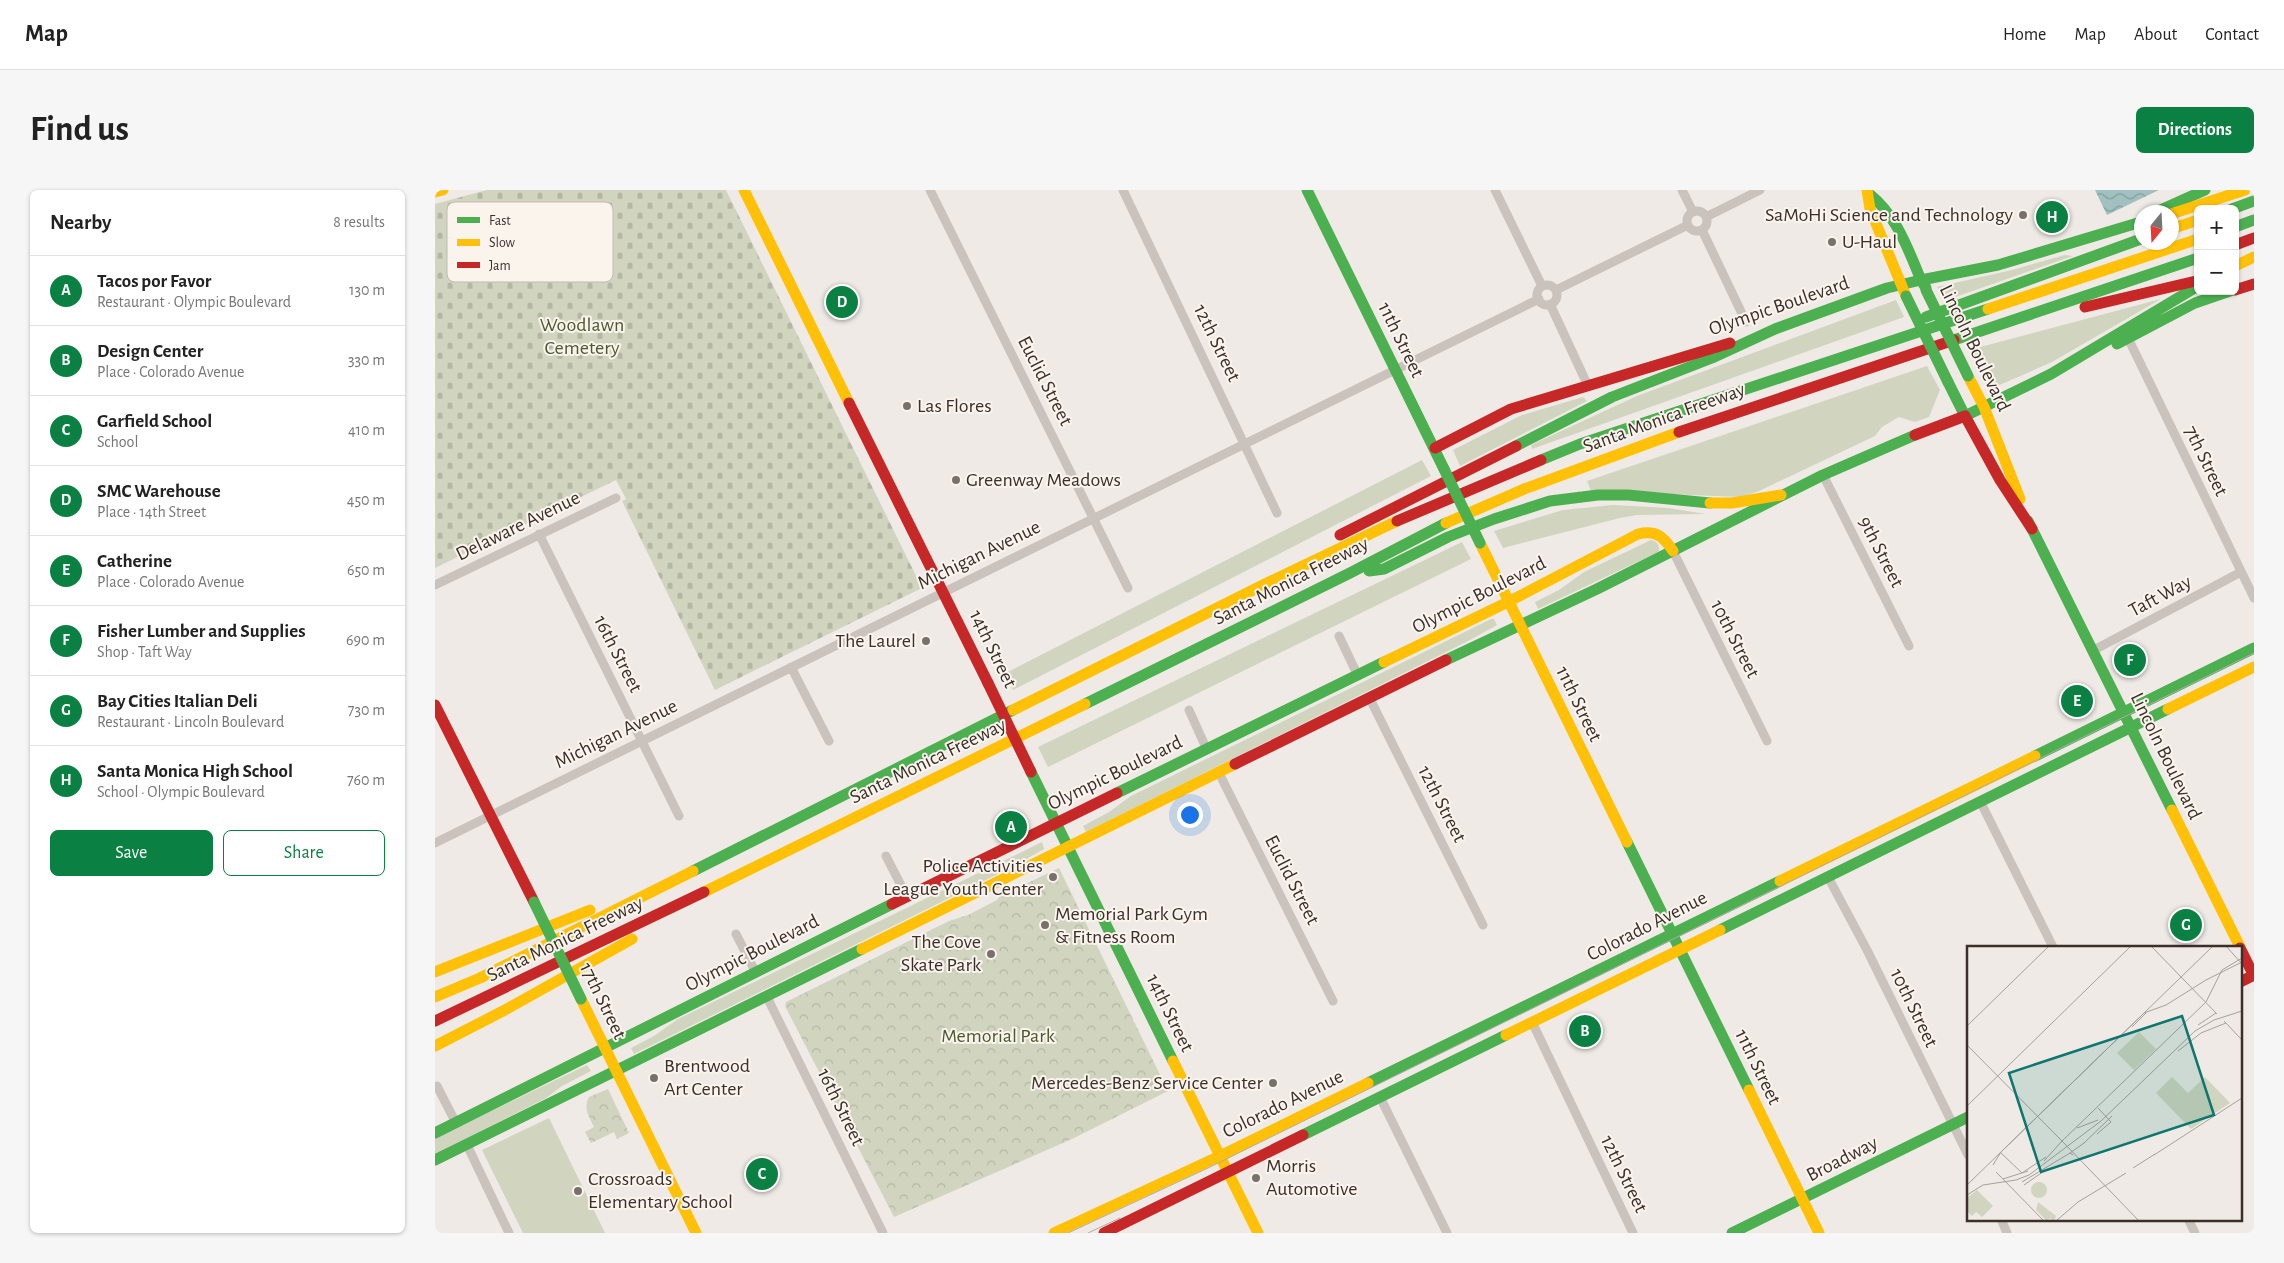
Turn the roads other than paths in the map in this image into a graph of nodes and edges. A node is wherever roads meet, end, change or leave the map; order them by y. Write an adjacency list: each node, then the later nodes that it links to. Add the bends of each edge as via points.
1 (443, 190): 11 (main road)
2 (744, 190): 71 (main road, 14th Street)
3 (930, 190): 62 (street, Euclid Street)
4 (1123, 190): 56 (street, 12th Street)
5 (1307, 190): 50 (main road, 11th Street)
6 (1495, 190): 39 (street)
7 (1682, 190): 17 (street)
8 (1760, 190): 18 (street)
9 (2205, 190): 14 (main road)
10 (2245, 190): 16 (main road)
11 (435, 192)
12 (1867, 192): 37 (main road, Lincoln Boulevard, via 1876,225); 38 (main road, Lincoln Boulevard, via 1888,214)
13 (2254, 201): 15 (main road)
14 (2172, 205)
15 (2239, 206)
16 (2179, 211)
17 (1693, 212): 18 (street); 22 (street, via 1689,216)
18 (1706, 217): 25 (street, via 1706,226)
19 (2254, 220): 23 (main road)
20 (2194, 221): 24 (main road)
21 (2134, 224): 38 (main road, Olympic Boulevard)
22 (1689, 225): 25 (street, via 1693,230); 42 (street)
23 (2239, 225)
24 (2179, 226)
25 (1702, 230): 47 (street)
26 (2254, 238): 29 (main road)
27 (2194, 240): 51 (main road, Santa Monica Freeway)
28 (2134, 241): 51 (main road, via 1964,302)
29 (2239, 244)
30 (2254, 257): 32 (main road)
31 (2194, 259): 46 (main road, Santa Monica Freeway)
32 (2239, 264)
33 (2254, 267): 34 (main road)
34 (2239, 271)
35 (2194, 282): 46 (main road, via 2084,308)
36 (2254, 284): 41 (main road)
37 (1901, 285): 38 (main road, Olympic Boulevard); 48 (main road, Olympic Boulevard); 55 (main road, Lincoln Boulevard, bridge)
38 (1924, 285): 54 (main road, Lincoln Boulevard, bridge)
39 (1542, 286): 42 (street, via 1549,285); 44 (street)
40 (2194, 288): 52 (main road)
41 (2239, 289)
42 (1556, 290): 45 (street, via 1556,299)
43 (2219, 295): 49 (main road)
44 (1539, 299): 45 (street); 50 (street, Michigan Avenue)
45 (1550, 304): 53 (street)
46 (2042, 311): 67 (main road, Santa Monica Freeway, via 1659,438 1439,526)
47 (1746, 322)
48 (1775, 329): 53 (main road, Olympic Boulevard); 68 (main road, via 1713,358 1612,397 1520,442 1310,551)
49 (2128, 338): 52 (main road); 66 (street, 7th Street)
50 (1395, 369): 56 (street, Michigan Avenue); 57 (main road, 11th Street)
51 (1797, 370): 68 (main road, Santa Monica Freeway, via 1579,444 1434,504)
52 (2051, 374): 54 (main road)
53 (1588, 386): 57 (main road, Olympic Boulevard, via 1511,409)
54 (1984, 407): 55 (main road); 63 (main road, Lincoln Boulevard)
55 (1965, 416): 58 (main road); 63 (main road, Lincoln Boulevard, via 2000,480)
56 (1245, 443): 61 (street, 12th Street); 62 (street, Michigan Avenue)
57 (1435, 448): 73 (main road, 11th Street, bridge)
58 (1823, 475): 59 (main road); 76 (street, 9th Street)
59 (1781, 495): 65 (main road); 67 (main road, via 1732,503 1628,495 1550,501 1467,530 1384,569)
60 (616, 498): 64 (street, Delaware Avenue)
61 (1277, 513)
62 (1094, 518): 70 (street, Euclid Street); 71 (street, Michigan Avenue)
63 (2032, 529): 78 (main road, Lincoln Boulevard)
64 (539, 534): 69 (street, Delaware Avenue); 87 (street, 16th Street)
65 (1673, 552): 73 (main road, Olympic Boulevard, via 1659,533 1638,534); 74 (main road); 89 (street, 10th Street)
66 (2241, 572): 72 (street, 7th Street); 78 (street, Taft Way)
67 (1350, 573): 101 (main road, Santa Monica Freeway)
68 (1269, 582): 99 (main road, Santa Monica Freeway)
69 (435, 585)
70 (1128, 588)
71 (945, 592): 79 (street, Michigan Avenue); 95 (main road, 14th Street, bridge)
72 (2254, 598)
73 (1508, 602): 74 (main road, 11th Street); 81 (main road, Olympic Boulevard)
74 (1520, 625): 82 (main road); 105 (main road, 11th Street)
75 (1339, 636): 81 (street)
76 (1909, 646)
77 (2254, 648): 85 (main road, Colorado Avenue)
78 (2094, 650): 85 (main road, Lincoln Boulevard)
79 (791, 667): 87 (street, Michigan Avenue); 88 (street)
80 (2254, 667): 86 (main road, Colorado Avenue)
81 (1358, 676): 90 (main road, Olympic Boulevard)
82 (1369, 699): 91 (main road); 103 (street, 12th Street)
83 (435, 704): 93 (main road, 17th Street)
84 (1189, 710): 90 (street)
85 (2124, 712): 86 (main road, Lincoln Boulevard); 105 (main road, Colorado Avenue)
86 (2131, 728): 92 (main road, Colorado Avenue); 107 (main road, Lincoln Boulevard)
87 (642, 741): 93 (street, Michigan Avenue); 94 (street, 16th Street)
88 (829, 741)
89 (1767, 741)
90 (1207, 750): 95 (main road, Olympic Boulevard)
91 (1219, 773): 97 (main road); 116 (street, Euclid Street)
92 (1980, 801): 100 (main road, Colorado Avenue); 106 (street)
93 (489, 816): 96 (street, Michigan Avenue); 120 (main road, 17th Street, bridge)
94 (679, 816)
95 (1056, 822): 97 (main road, 14th Street); 102 (main road, Olympic Boulevard)
96 (435, 843)
97 (1068, 847): 115 (main road); 130 (main road, 14th Street)
98 (886, 856): 102 (street)
99 (717, 858): 110 (main road, via 684,866 561,923); 114 (main road, Santa Monica Freeway, via 480,978)
100 (1827, 877): 109 (main road, Colorado Avenue); 126 (street, 10th Street, via 1867,950)
101 (703, 893): 117 (main road, Santa Monica Freeway); 119 (main road, via 618,948)
102 (907, 897): 111 (main road, Olympic Boulevard)
103 (1483, 925)
104 (737, 934): 111 (street)
105 (1672, 934): 109 (main road, 11th Street); 130 (main road, Colorado Avenue)
106 (2052, 946)
107 (2240, 946)
108 (2241, 949): 112 (main road, Lincoln Boulevard)
109 (1680, 950): 118 (main road, Colorado Avenue); 133 (main road, 11th Street)
110 (435, 972)
111 (756, 973): 120 (main road, Olympic Boulevard)
112 (2254, 976): 113 (main road)
113 (2241, 982)
114 (435, 997)
115 (767, 998): 121 (main road); 138 (street, 16th Street)
116 (1333, 1001)
117 (435, 1021)
118 (1532, 1022): 123 (main road, Colorado Avenue); 143 (street, 12th Street)
119 (435, 1046)
120 (605, 1049): 121 (main road, 17th Street); 125 (main road, Olympic Boulevard)
121 (616, 1070): 128 (main road); 137 (main road, 17th Street)
122 (437, 1086): 125 (street)
123 (1381, 1097): 132 (main road, Colorado Avenue); 142 (street)
124 (1967, 1117): 126 (main road, Broadway)
125 (456, 1123): 127 (main road, Olympic Boulevard)
126 (1952, 1124): 129 (street, 10th Street); 133 (main road, Broadway)
127 (435, 1133)
128 (467, 1145): 131 (main road); 136 (street)
129 (1967, 1153)
130 (1220, 1156): 132 (main road, 14th Street); 139 (main road, Colorado Avenue)
131 (435, 1160)
132 (1228, 1172): 140 (main road, Colorado Avenue); 141 (main road, 14th Street)
133 (1802, 1200): 144 (main road, Broadway); 145 (main road, 11th Street)
134 (2001, 1220): 146 (street)
135 (2188, 1220): 147 (street)
136 (509, 1233)
137 (696, 1233)
138 (883, 1233)
139 (1054, 1233)
140 (1104, 1233)
141 (1257, 1233)
142 (1447, 1233)
143 (1633, 1233)
144 (1732, 1233)
145 (1819, 1233)
146 (2007, 1233)
147 (2195, 1233)

